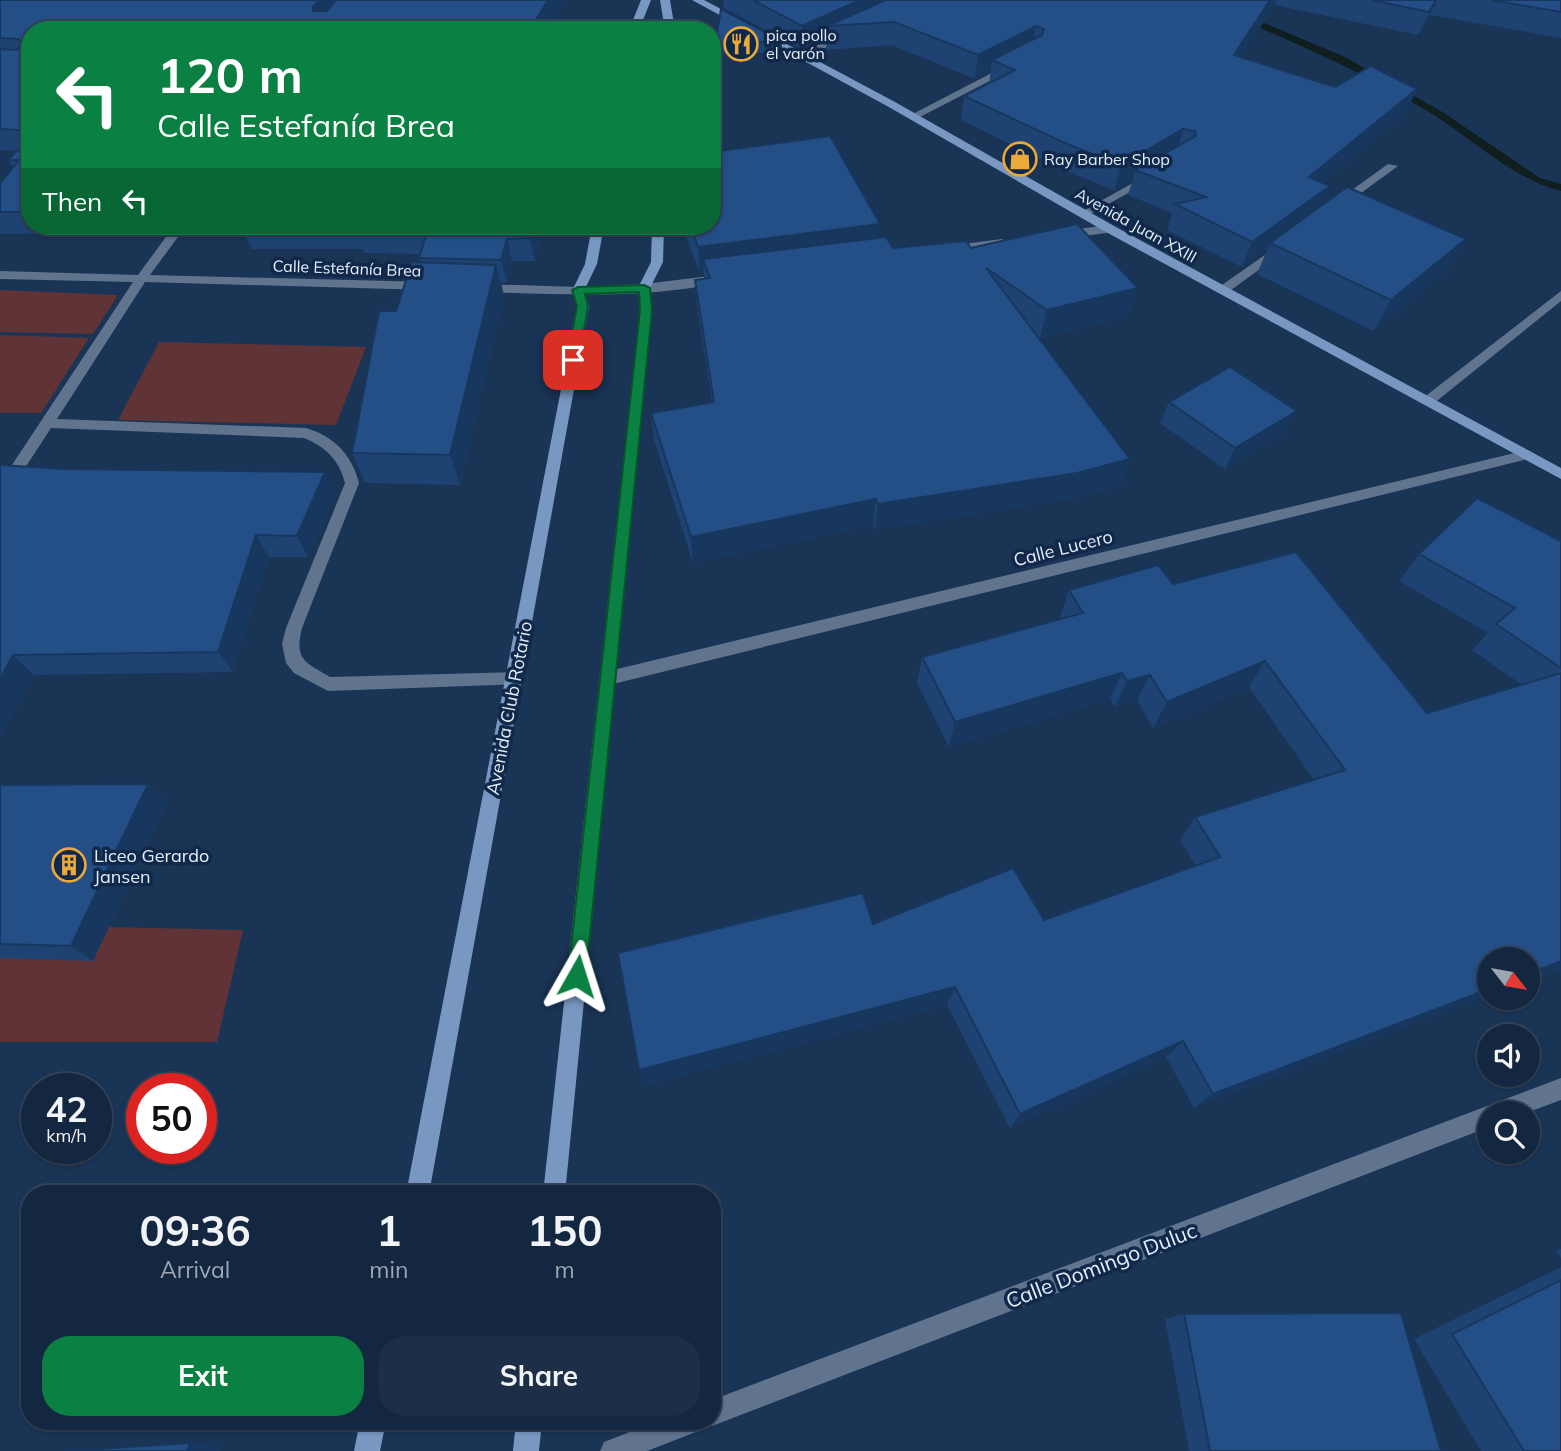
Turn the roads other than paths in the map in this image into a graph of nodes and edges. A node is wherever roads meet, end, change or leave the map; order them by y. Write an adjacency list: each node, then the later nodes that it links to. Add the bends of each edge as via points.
1 (646, 0): 4 (main road)
2 (665, 0): 5 (main road)
3 (697, 0): 7 (main road, Avenida Juan XXIII)
4 (638, 21)
5 (668, 21)
6 (863, 27): 7 (street)
7 (801, 55): 9 (main road, Avenida Juan XXIII)
8 (1021, 61): 9 (street)
9 (912, 117): 13 (main road, Avenida Juan XXIII)
10 (1392, 166): 12 (street)
11 (1159, 171): 13 (street)
12 (1329, 212)
13 (1083, 214): 14 (main road, Avenida Juan XXIII)
14 (1110, 229): 19 (street); 29 (main road, Avenida Juan XXIII)
15 (173, 235): 23 (street)
16 (596, 235): 28 (main road, Avenida Club Rotario)
17 (658, 235): 27 (main road, via 657,262)
18 (1297, 236): 29 (street)
19 (1042, 238)
20 (1014, 241): 21 (street)
21 (932, 252)
22 (0, 275): 23 (street, Calle Estefanía Brea)
23 (142, 278): 25 (street, Calle Estefanía Brea); 32 (street)
24 (726, 278): 27 (street)
25 (442, 286)
26 (469, 287): 28 (street)
27 (644, 288): 28 (street); 36 (main road, via 646,310)
28 (578, 290): 37 (main road, Avenida Club Rotario, via 583,306)
29 (1223, 290): 31 (main road, Avenida Juan XXIII)
30 (1561, 295): 31 (street)
31 (1428, 401): 33 (main road, Avenida Juan XXIII)
32 (47, 423): 35 (street); 37 (street, via 306,433 324,439 349,469 352,484 294,628 292,658 328,684)
33 (1527, 455): 34 (main road, Avenida Juan XXIII); 36 (street, Calle Lucero)
34 (1561, 474)
35 (5, 487)
36 (609, 678): 42 (main road)
37 (515, 679): 41 (main road, Avenida Club Rotario)
38 (1561, 1089): 39 (street)
39 (1529, 1101)
40 (1477, 1121): 43 (street, Calle Domingo Duluc)
41 (419, 1185)
42 (555, 1185)
43 (721, 1410)
44 (372, 1430): 47 (main road)
45 (528, 1430): 48 (main road)
46 (668, 1430): 49 (street)
47 (368, 1451)
48 (526, 1451)
49 (613, 1451)

